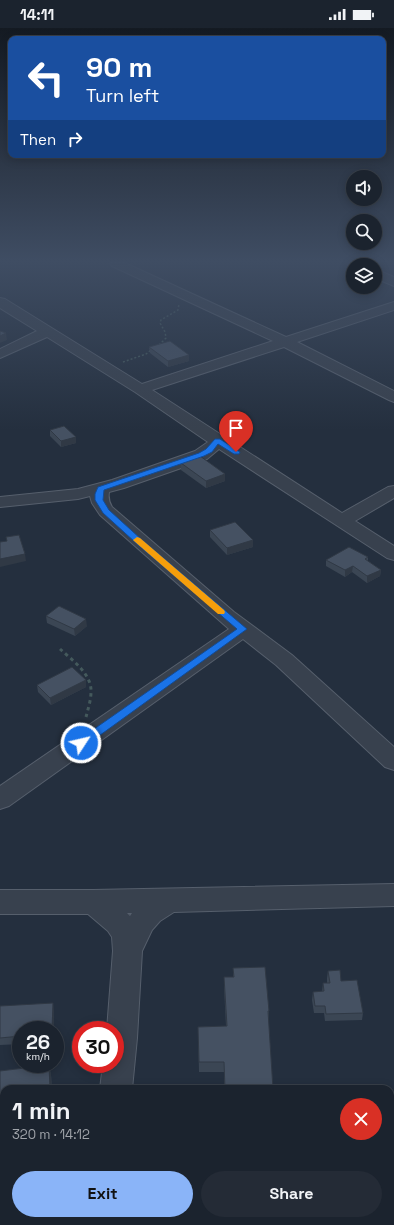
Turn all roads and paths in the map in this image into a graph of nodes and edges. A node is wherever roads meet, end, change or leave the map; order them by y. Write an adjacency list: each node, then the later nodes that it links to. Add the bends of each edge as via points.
1 (26, 319): 5 (street)
2 (163, 319): 8 (path, via 160,323 166,338 162,344 146,354)
3 (235, 319): 6 (street)
4 (355, 319): 6 (street)
5 (46, 332): 7 (street); 8 (street)
6 (286, 342): 9 (street); 10 (street)
7 (0, 354)
8 (108, 368): 9 (street)
9 (140, 389): 11 (street)
10 (394, 397)
11 (218, 441): 12 (street, via 201,455); 15 (street)
12 (101, 488): 14 (street, via 78,494); 17 (street, via 99,500 106,511)
13 (394, 491): 15 (street)
14 (0, 502)
15 (342, 520): 16 (street)
16 (394, 554)
17 (243, 629): 19 (street); 20 (street, via 284,660)
18 (60, 649): 19 (path, via 88,678 91,685)
19 (81, 743): 21 (street)
20 (394, 761)
21 (0, 799)
22 (394, 895): 23 (street)
23 (169, 900): 25 (street); 26 (street, via 141,922)
24 (0, 902): 25 (street)
25 (93, 902): 26 (street, via 119,923)
26 (128, 950): 27 (street)
27 (117, 1085)

